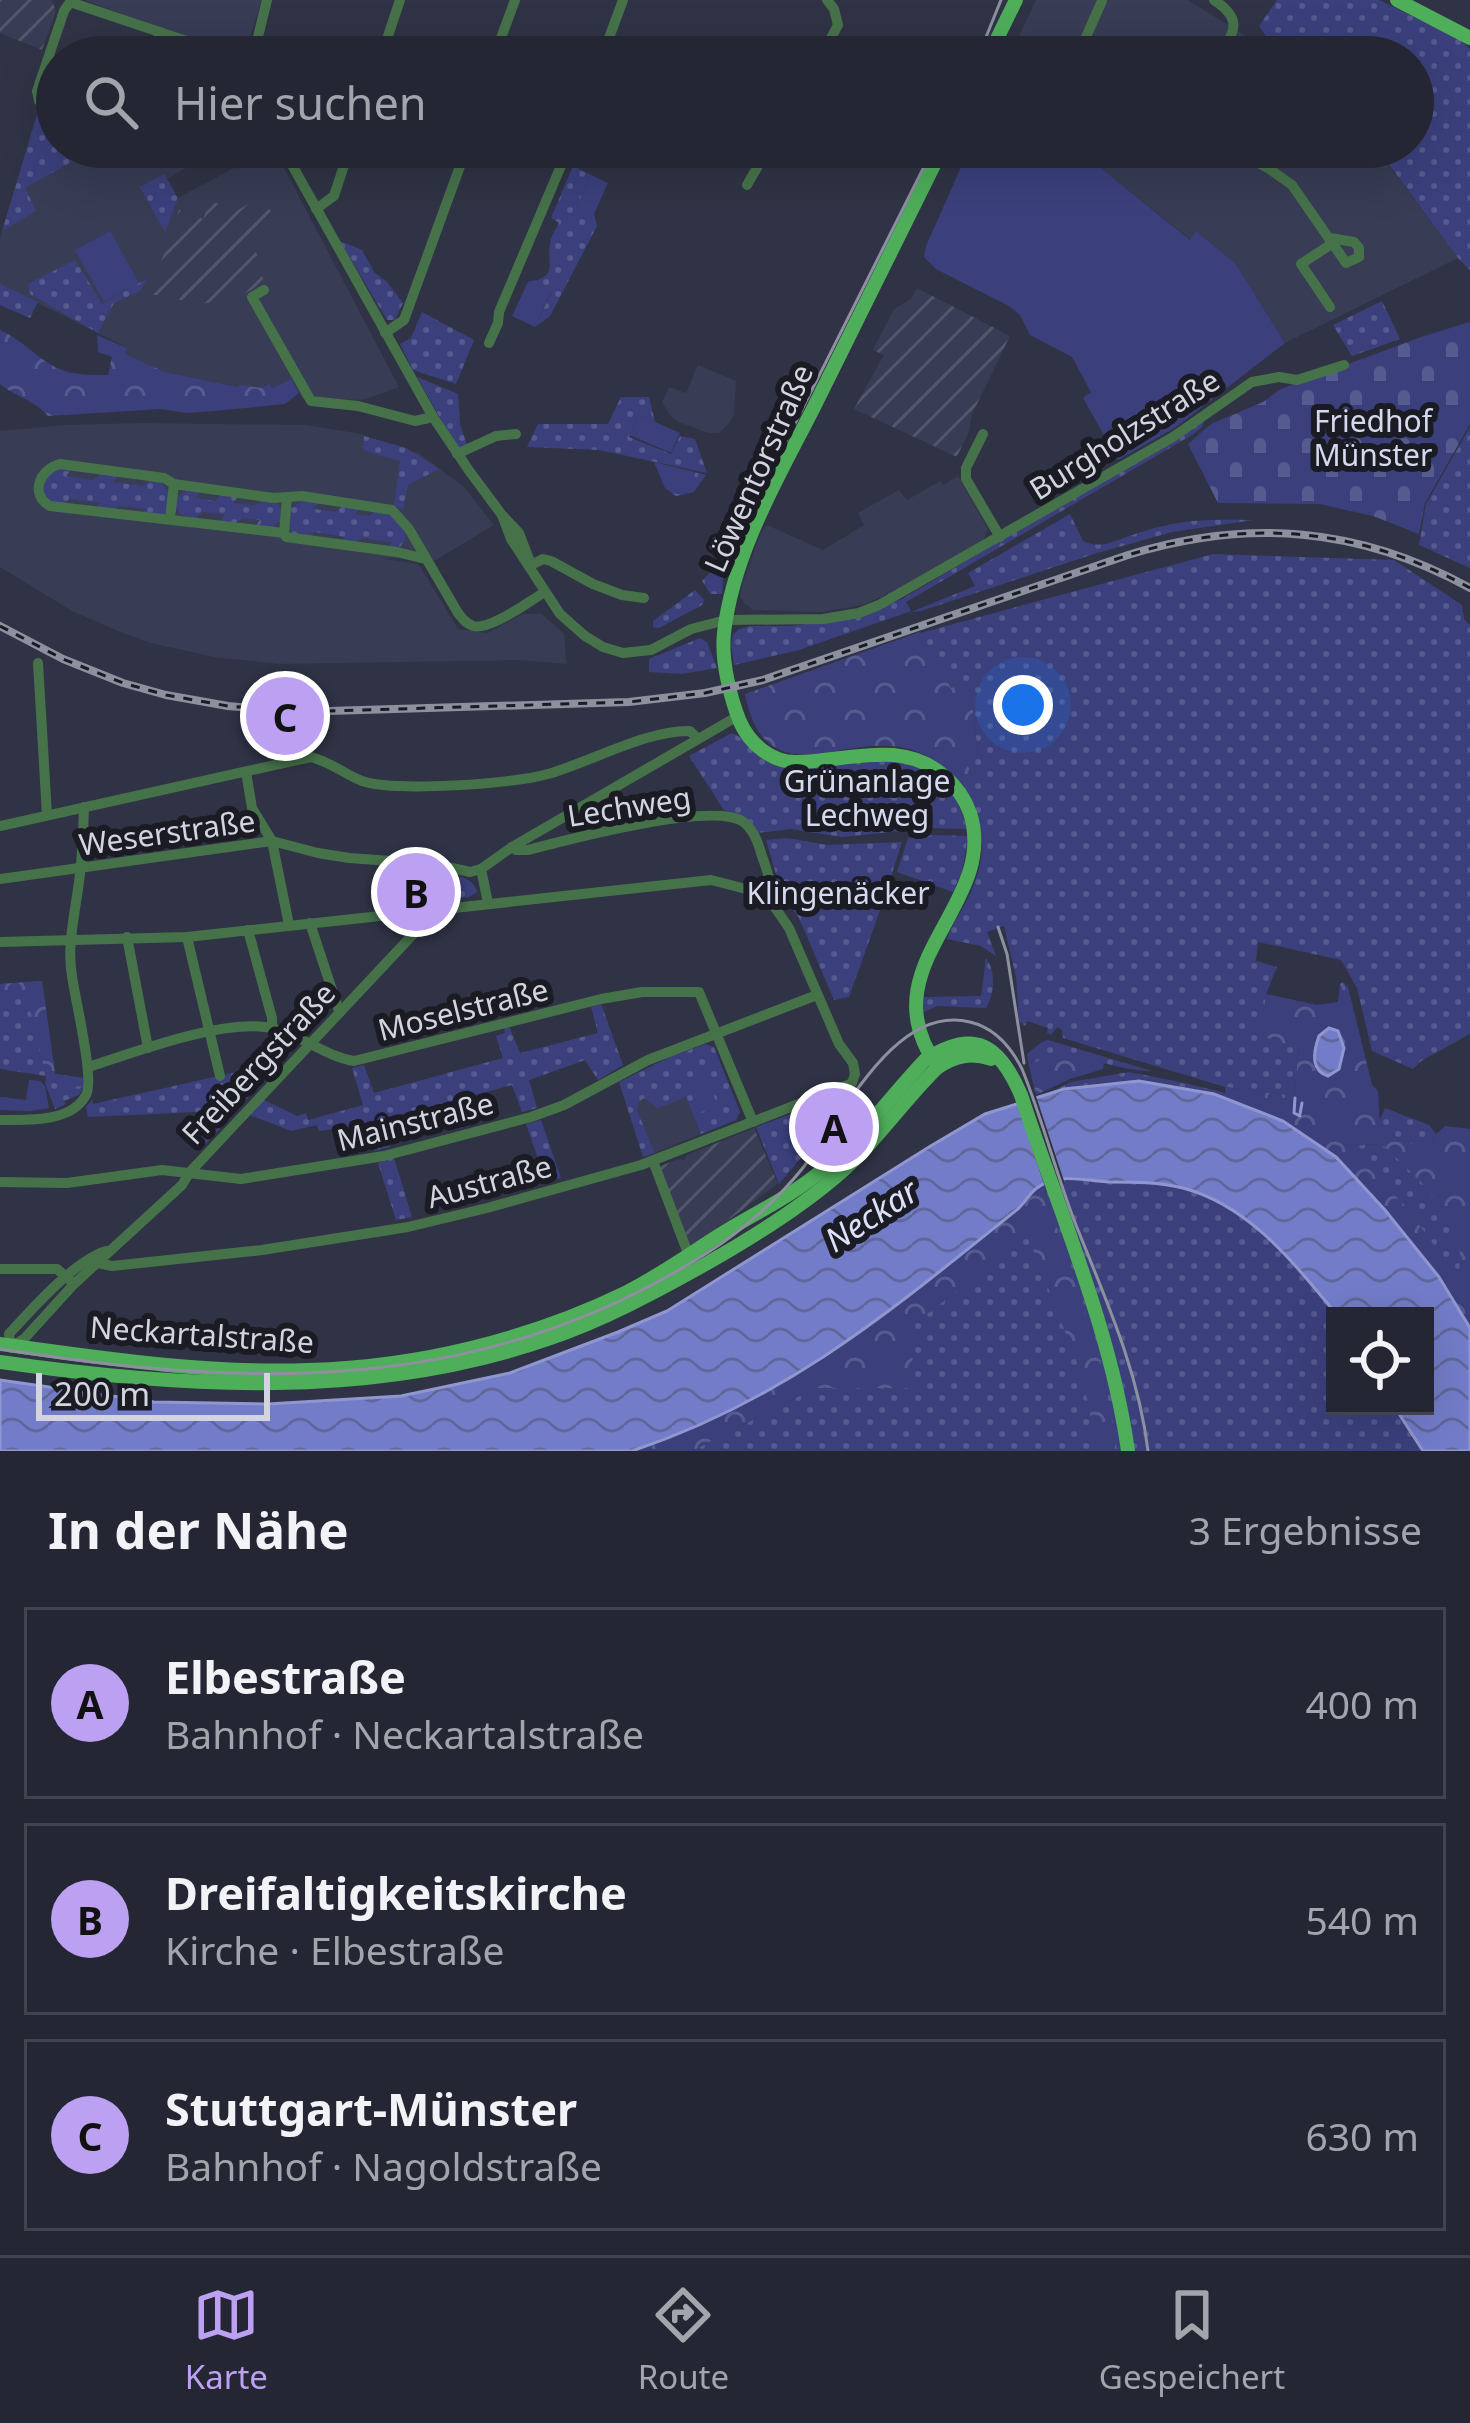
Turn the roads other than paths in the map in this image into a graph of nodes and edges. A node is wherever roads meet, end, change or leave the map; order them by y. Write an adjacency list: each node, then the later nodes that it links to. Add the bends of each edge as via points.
1 (267, 0): 15 (street)
2 (400, 0): 16 (street)
3 (515, 0): 17 (street)
4 (623, 0): 18 (street)
5 (827, 0): 19 (street, via 838,25)
6 (1014, 0): 20 (main road)
7 (1214, 0): 22 (street, via 1231,14)
8 (1397, 0): 23 (main road)
9 (69, 1): 11 (street); 12 (street)
10 (1102, 1): 21 (street)
11 (160, 32): 13 (street); 14 (street)
12 (56, 36)
13 (159, 36)
14 (172, 36)
15 (258, 36)
16 (388, 36)
17 (502, 36)
18 (610, 36)
19 (832, 36)
20 (998, 36)
21 (1090, 36)
22 (1232, 36)
23 (1470, 38)
24 (294, 168): 32 (street)
25 (343, 168): 32 (street, via 334,196)
26 (458, 168): 35 (street, via 404,320)
27 (561, 168): 36 (street)
28 (757, 168): 31 (street)
29 (933, 168): 53 (main road, Löwentorstraße, via 743,554)
30 (1268, 168): 34 (street, via 1292,185 1331,240 1301,264)
31 (747, 185)
32 (316, 209): 35 (street)
33 (264, 290): 38 (street, via 252,297 310,401 415,421)
34 (1330, 308)
35 (385, 333): 38 (street)
36 (489, 343)
37 (1343, 365): 47 (street, Burgholzstraße, via 1297,380 1252,382)
38 (434, 417): 41 (street)
39 (516, 434): 41 (street)
40 (983, 434): 47 (street, via 965,474)
41 (458, 454): 50 (street, via 524,542)
42 (174, 484): 43 (street); 44 (street); 44 (street, via 60,464 39,484 50,506)
43 (287, 497): 45 (street, via 392,510); 46 (street)
44 (170, 518): 46 (street)
45 (409, 529): 48 (street); 49 (street)
46 (284, 533): 48 (street)
47 (1000, 536): 53 (street, Burgholzstraße, via 859,613)
48 (397, 552): 49 (street)
49 (425, 559): 51 (street, via 473,626)
50 (531, 565): 51 (street); 52 (street, via 551,561)
51 (545, 592): 53 (street, via 571,625 622,652 651,650)
52 (644, 598)
53 (726, 620): 55 (main road, Löwentorstraße, via 723,646)
54 (38, 663): 59 (street)
55 (738, 716): 56 (street); 81 (main road, via 757,746 789,762 910,757 959,792 971,816 972,861 922,968)
56 (698, 738): 57 (street, via 678,730 540,777 496,783 381,785 311,758); 62 (street)
57 (246, 772): 58 (street); 61 (street, via 252,808)
58 (83, 807): 59 (street); 63 (street)
59 (47, 815): 60 (street)
60 (0, 826)
61 (272, 841): 63 (street, Weserstraße); 64 (street, Weserstraße, via 350,858); 70 (street)
62 (512, 847): 64 (street); 66 (street, Lechweg, via 687,818 736,819 758,843 771,884)
63 (81, 869): 65 (street, Weserstraße); 74 (street)
64 (481, 869): 67 (street)
65 (0, 878)
66 (766, 898): 67 (street, via 711,880); 76 (street, via 789,928)
67 (488, 903): 68 (street)
68 (437, 909): 69 (street); 77 (street, Freibergstraße)
69 (310, 922): 70 (street); 77 (street)
70 (289, 925): 71 (street)
71 (248, 930): 72 (street); 78 (street)
72 (187, 937): 73 (street); 79 (street)
73 (127, 938): 74 (street); 84 (street)
74 (72, 940): 75 (street); 86 (street)
75 (0, 942)
76 (817, 995): 80 (street, Mainstraße); 90 (street, Austraße, via 853,1063 852,1083)
77 (338, 1011): 82 (street, Freibergstraße)
78 (272, 1028): 79 (street, Moselstraße); 82 (street, Moselstraße)
79 (209, 1033): 84 (street, Moselstraße); 88 (street)
80 (716, 1035): 82 (street, Moselstraße, via 699,992 642,992 354,1060); 90 (street, Moselstraße); 92 (street, Mainstraße, via 648,1060 565,1106 405,1150 241,1179)
81 (922, 1037): 83 (main road); 85 (main road)
82 (310, 1043): 92 (street, Freibergstraße)
83 (958, 1045): 85 (main road, Neckartalstraße); 87 (main road, via 992,1051)
84 (148, 1048): 86 (street, Moselstraße)
85 (934, 1062): 87 (main road, via 976,1055); 95 (main road, Neckartalstraße, via 831,1163); 101 (main road, Neckartalstraße, via 841,1172 797,1205 670,1284 529,1345 407,1374 284,1384)
86 (88, 1067): 89 (street, via 90,1088 76,1108)
87 (1010, 1072): 102 (main road, via 1102,1335)
88 (220, 1076)
89 (0, 1120)
90 (753, 1122): 91 (street, Austraße)
91 (653, 1161): 95 (street); 97 (street, Austraße, via 408,1227)
92 (190, 1172): 93 (street, Mainstraße); 94 (street, Freibergstraße)
93 (0, 1182)
94 (115, 1248): 96 (street, Freibergstraße); 97 (street); 99 (street, Freibergstraße, via 95,1254)
95 (689, 1256): 100 (main road, Neckartalstraße, via 546,1326 406,1361 198,1368)
96 (98, 1263): 97 (street, Austraße); 99 (street, Freibergstraße)
97 (131, 1263)
98 (0, 1270): 99 (street, via 57,1269)
99 (66, 1285): 100 (street, Freibergstraße, via 24,1339)
100 (6, 1345): 101 (street)
101 (5, 1362)
102 (1128, 1451)

